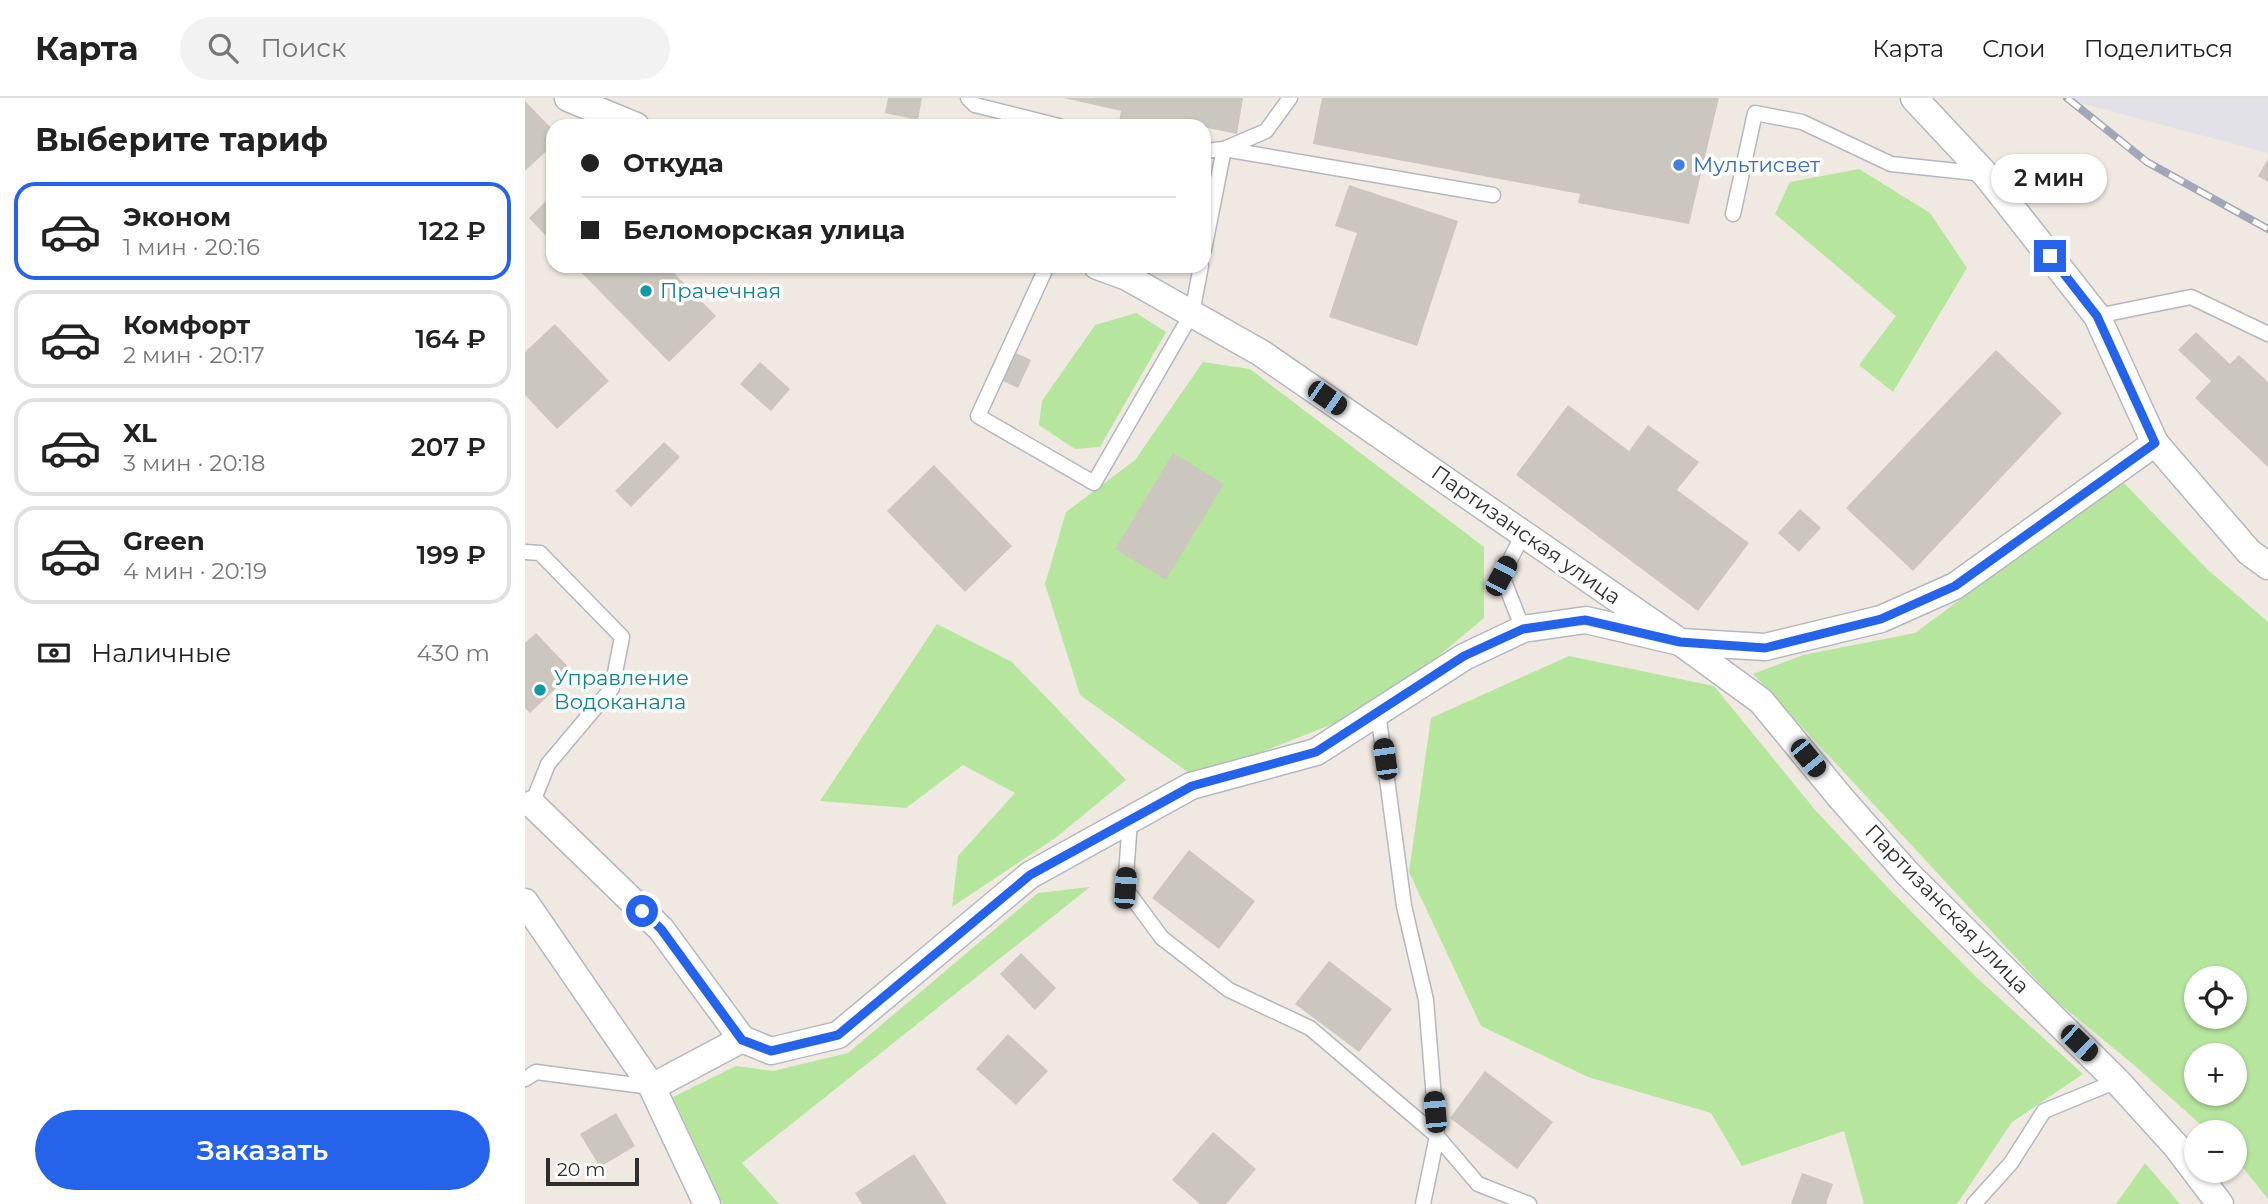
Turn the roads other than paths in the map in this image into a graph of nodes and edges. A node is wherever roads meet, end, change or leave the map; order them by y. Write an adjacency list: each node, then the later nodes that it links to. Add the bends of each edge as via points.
1 (568, 98): 5 (street)
2 (968, 98): 6 (lane, via 975,105)
3 (1290, 98): 7 (lane, via 1266,131)
4 (1913, 98): 9 (street)
5 (619, 119)
6 (1031, 119)
7 (1224, 149): 8 (lane); 10 (lane); 12 (lane)
8 (1211, 150)
9 (1986, 175): 11 (lane, via 1891,164 1802,122 1755,113); 17 (street)
10 (1493, 195)
11 (1733, 214)
12 (1211, 215)
13 (1044, 273): 16 (lane, via 978,416 1094,483)
14 (1116, 273): 16 (street, Партизанская улица)
15 (1200, 273): 16 (lane)
16 (1192, 313): 20 (street, Партизанская улица, via 1261,353)
17 (2097, 316): 18 (lane, via 2191,297); 19 (street)
18 (2268, 334)
19 (2155, 443): 22 (street, via 2249,552); 24 (street, via 1955,586 1881,619 1765,648)
20 (1524, 534): 23 (lane, via 1501,576); 24 (street, Партизанская улица)
21 (525, 552): 26 (lane, via 540,552 622,638 612,688 548,764)
22 (2268, 566)
23 (1523, 629): 24 (street, via 1585,620); 25 (street, via 1464,656)
24 (1680, 642): 31 (street, Партизанская улица, via 1761,701 1907,873)
25 (1378, 712): 27 (street, via 1316,752 1192,786); 33 (lane, via 1404,906 1426,1000)
26 (527, 806): 29 (street, via 661,929)
27 (1130, 821): 29 (street, via 1030,875 838,1035 771,1051); 33 (lane, via 1125,888 1162,938 1229,990 1310,1028)
28 (525, 902): 32 (street)
29 (742, 1040): 32 (street)
30 (525, 1079): 32 (lane, via 536,1072)
31 (2117, 1081): 37 (lane, via 2044,1111 2011,1163); 38 (street, Партизанская улица)
32 (652, 1087): 34 (street)
33 (1437, 1136): 35 (lane); 36 (lane, via 1478,1184)
34 (707, 1204)
35 (1423, 1204)
36 (1529, 1204)
37 (1974, 1204)
38 (2220, 1204)

